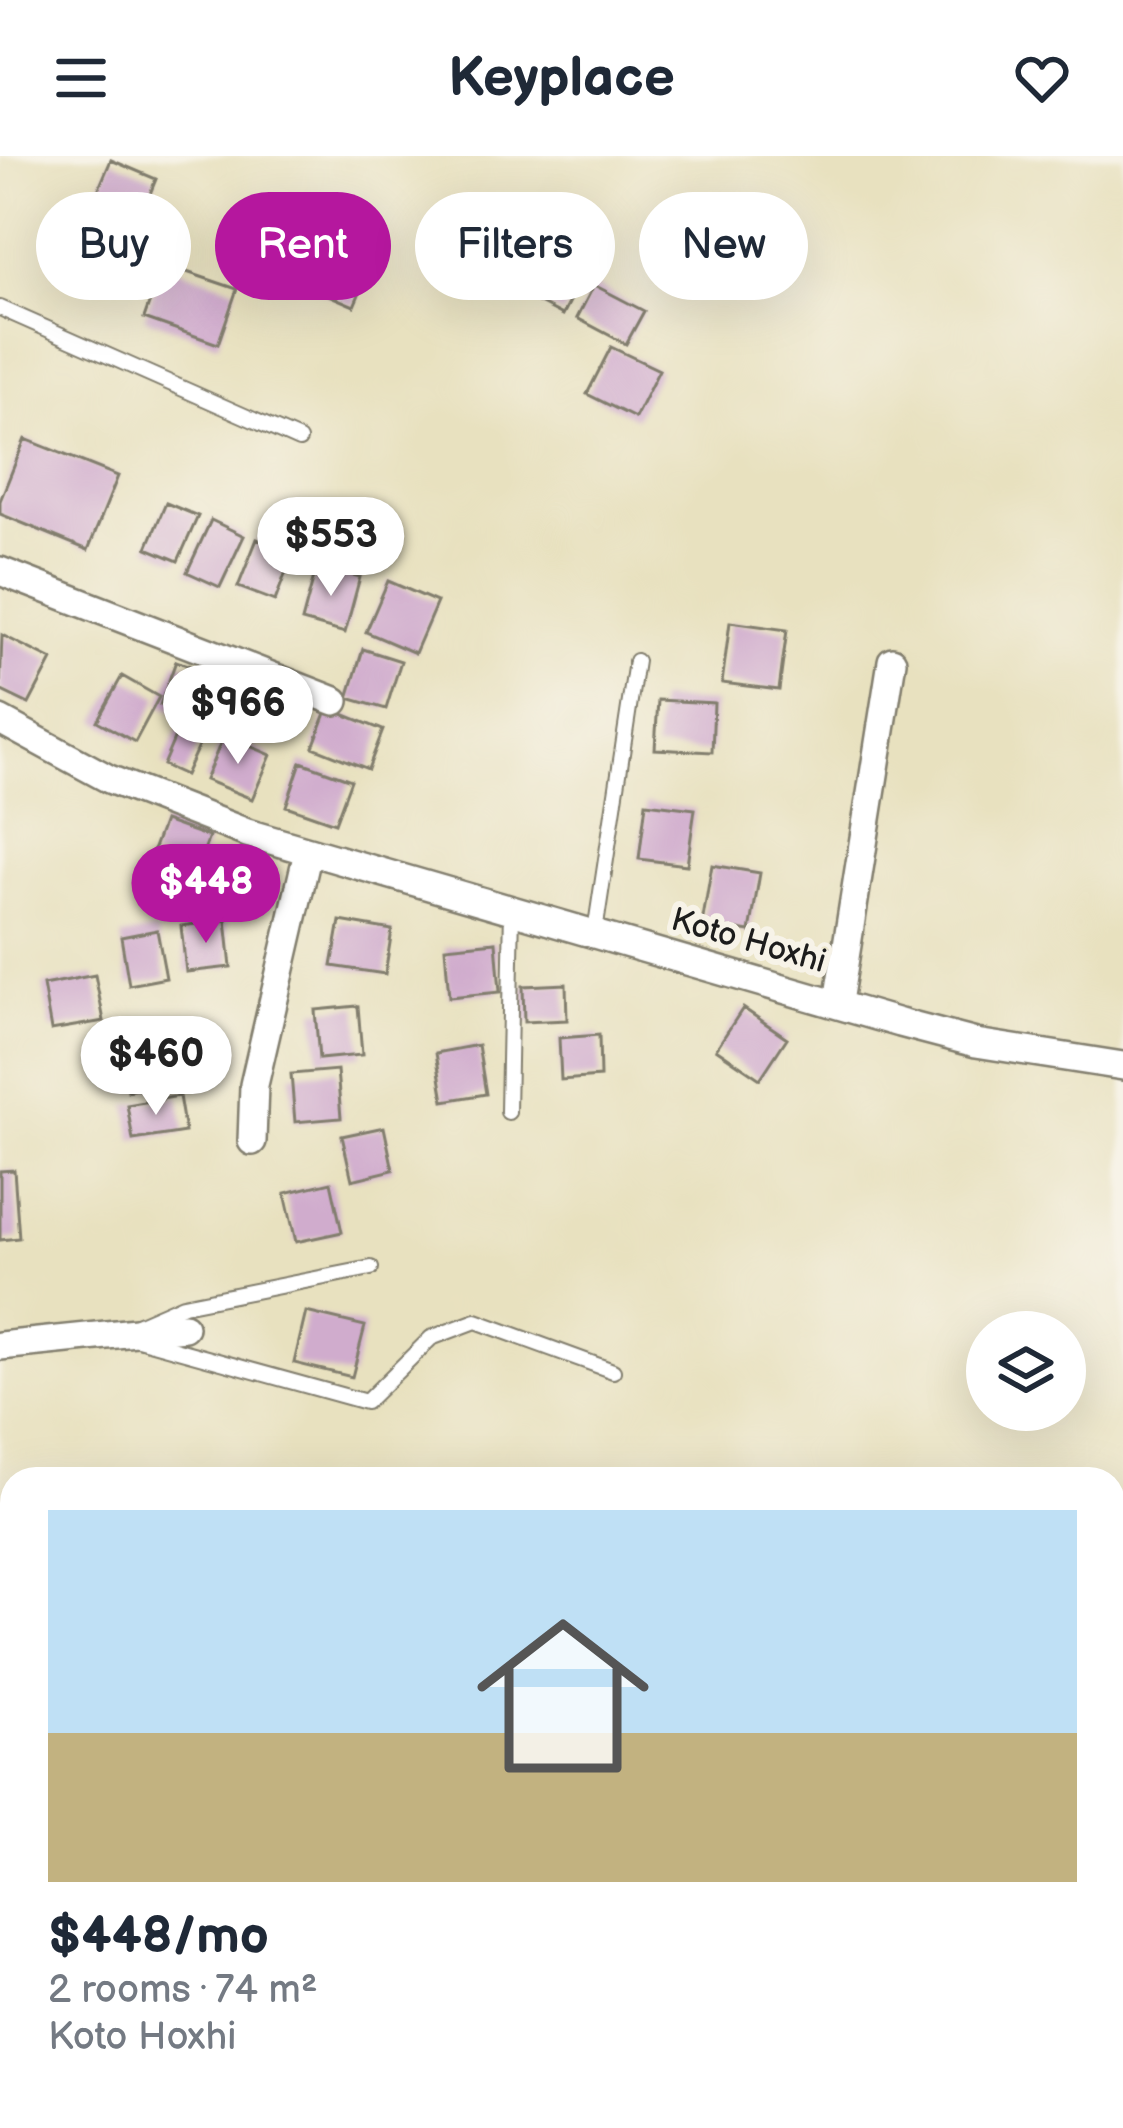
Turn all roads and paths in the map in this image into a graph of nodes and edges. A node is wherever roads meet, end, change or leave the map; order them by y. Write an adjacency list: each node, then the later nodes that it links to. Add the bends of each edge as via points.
1 (0, 308): 2 (lane)
2 (298, 440)
3 (0, 571): 6 (street)
4 (636, 661): 10 (lane)
5 (892, 662): 11 (street, Koto Hoxhi)
6 (335, 701)
7 (0, 720): 8 (street, Koto Hoxhi, via 178,810)
8 (308, 852): 9 (street, Koto Hoxhi); 14 (street, via 254,1085)
9 (512, 909): 10 (street, Koto Hoxhi); 13 (lane)
10 (595, 932): 11 (street, Koto Hoxhi)
11 (838, 1002): 12 (street, via 976,1043)
12 (1123, 1066)
13 (508, 1112)
14 (251, 1142)
15 (371, 1268): 17 (lane, via 183,1305)
16 (184, 1327): 17 (street)
17 (122, 1334): 18 (street); 19 (lane, via 366,1402 431,1338 476,1321)
18 (0, 1346)
19 (613, 1371)

